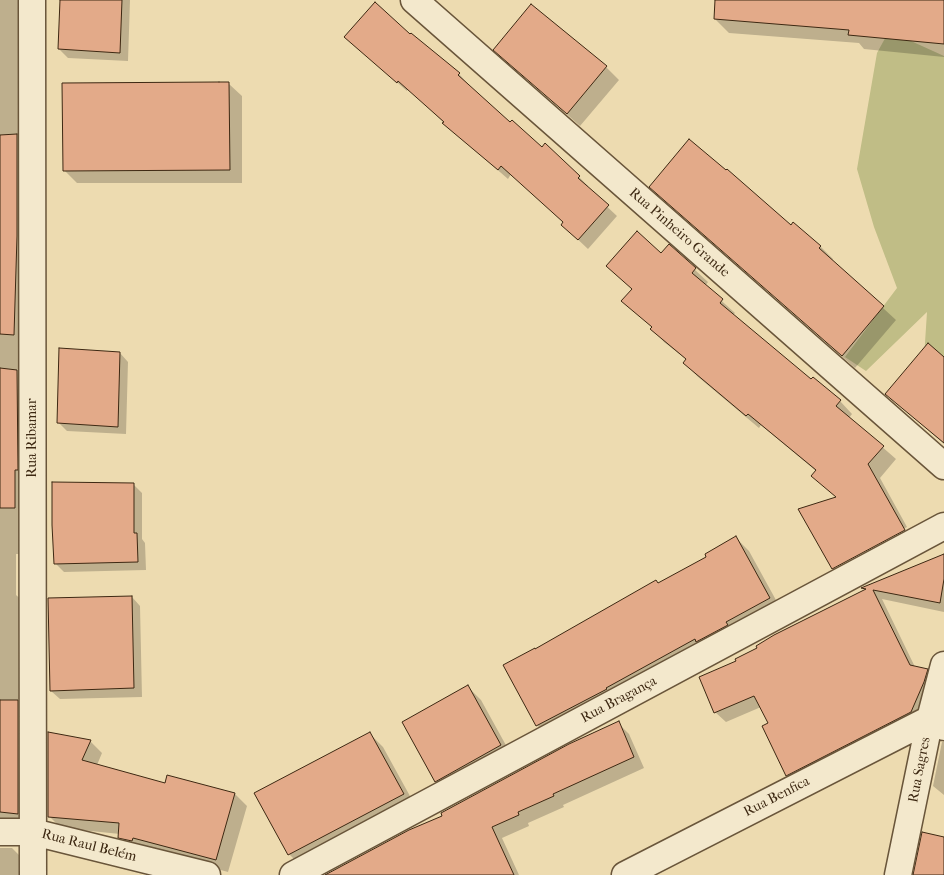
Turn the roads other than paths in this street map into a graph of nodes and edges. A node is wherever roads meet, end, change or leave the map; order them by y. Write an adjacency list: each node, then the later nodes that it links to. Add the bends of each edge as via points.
1 (32, 0): 8 (street, Rua Ribamar)
2 (414, 0): 3 (street, Rua Pinheiro Grande)
3 (944, 466)
4 (944, 526): 11 (street, Rua Bragança)
5 (944, 665): 6 (street, Rua Sagres)
6 (937, 723): 12 (street, Rua Benfica); 13 (street, Rua Sagres)
7 (0, 832): 8 (street, Rua Raul Belém)
8 (34, 832): 9 (street, Rua Ribamar); 10 (street, Rua Raul Belém)
9 (33, 875)
10 (207, 875)
11 (293, 875)
12 (625, 875)
13 (898, 875)

